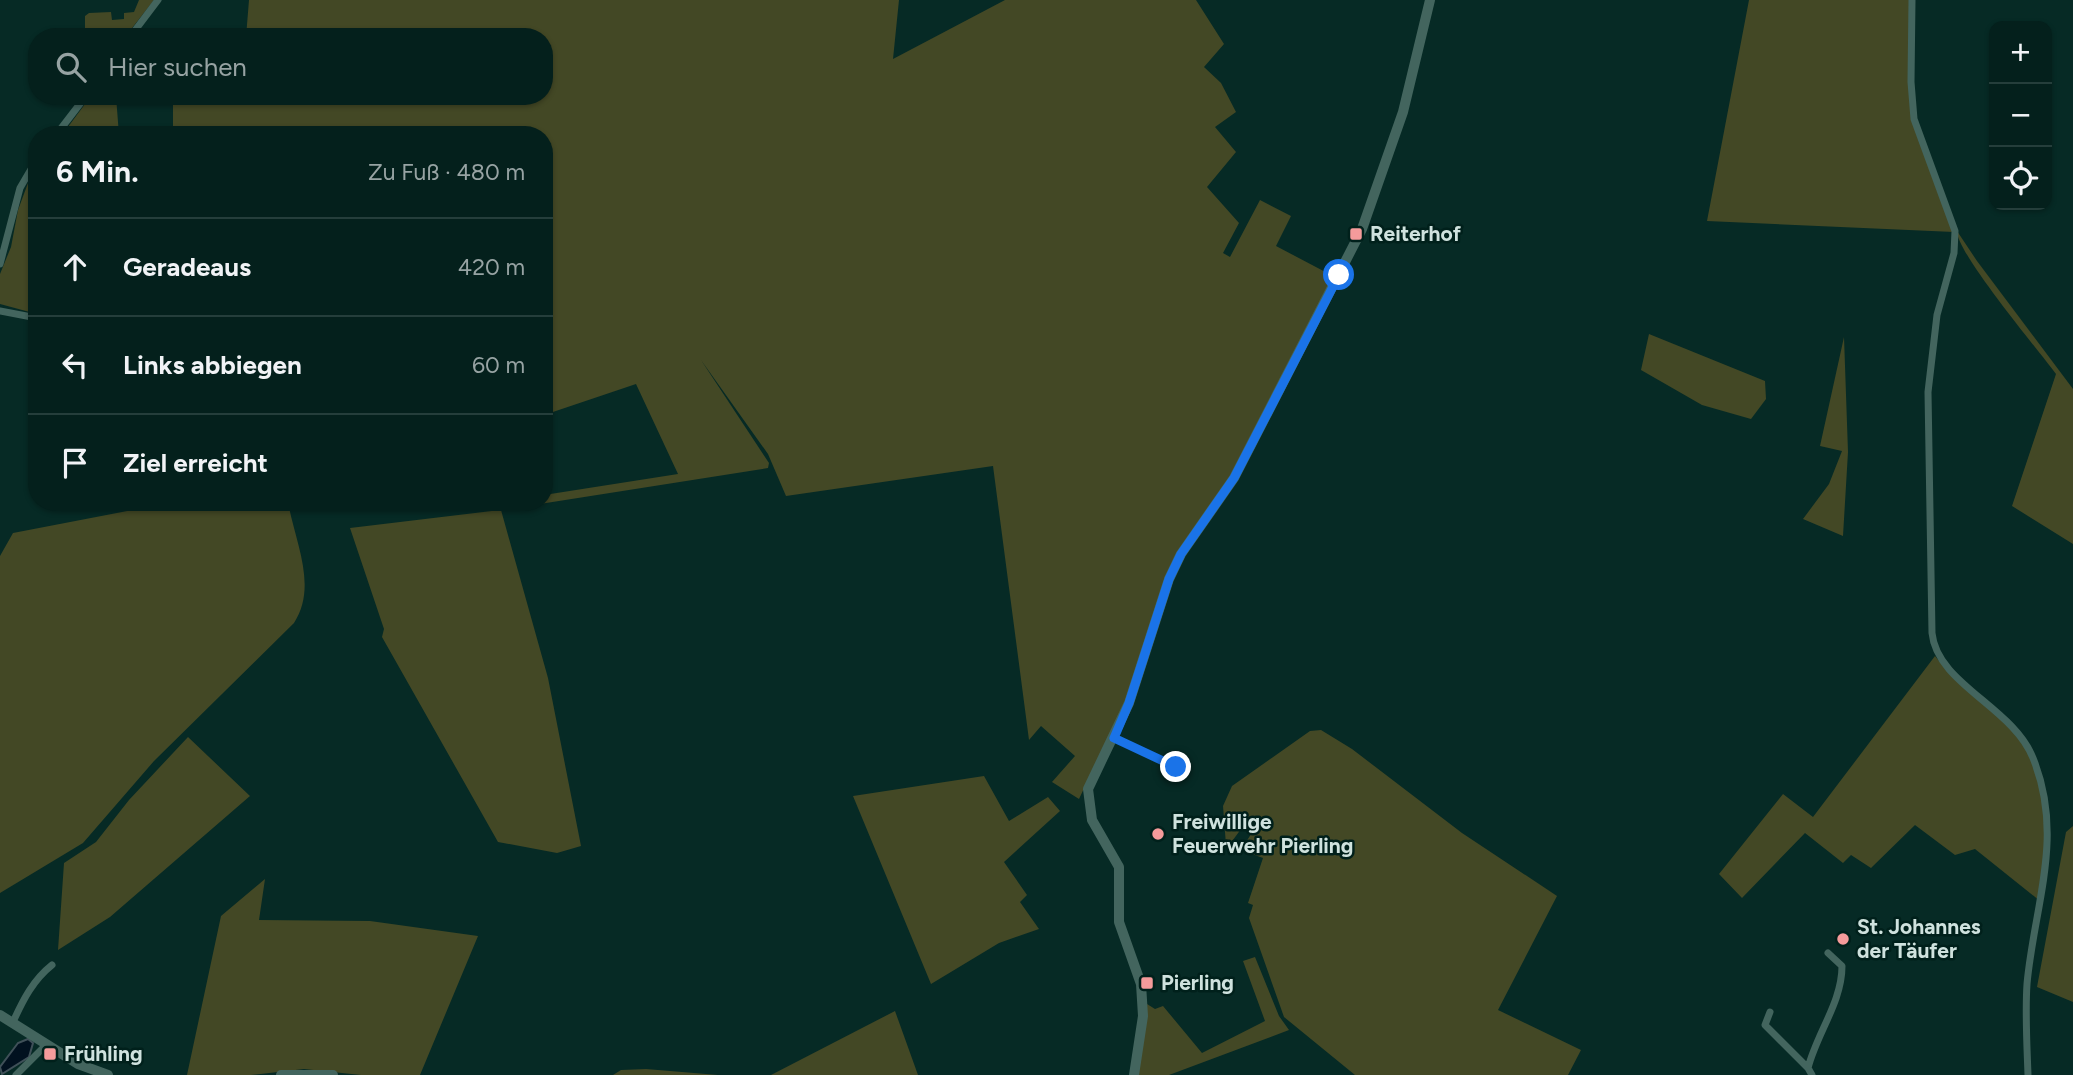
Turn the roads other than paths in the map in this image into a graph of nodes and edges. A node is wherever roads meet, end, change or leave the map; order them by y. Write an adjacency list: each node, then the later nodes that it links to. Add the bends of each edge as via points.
1 (158, 0): 4 (street)
2 (1430, 0): 11 (main road, via 1402,112 1362,229 1234,478 1181,554)
3 (1912, 0): 25 (street, via 1914,119 1955,232 1937,315 1928,392 1933,646 1943,664 2024,740 2044,796 2046,878 2027,986)
4 (138, 28)
5 (79, 105): 6 (street)
6 (63, 126)
7 (28, 174): 8 (street, via 20,188)
8 (0, 264)
9 (0, 311): 10 (street)
10 (28, 316)
11 (1114, 738): 12 (street); 24 (main road, via 1091,779 1087,804 1118,867 1119,922 1141,984 1143,1016)
12 (1176, 767)
13 (1828, 953): 19 (street, via 1842,966 1842,986 1814,1045)
14 (52, 965): 17 (street, via 26,993)
15 (1770, 1012): 19 (street, via 1765,1025)
16 (0, 1015): 17 (main road)
17 (13, 1022): 18 (main road)
18 (47, 1044): 20 (street); 21 (main road, via 78,1064)
19 (1810, 1071)
20 (16, 1075)
21 (108, 1075)
22 (281, 1075): 23 (main road)
23 (333, 1075)
24 (1135, 1075)
25 (2028, 1075)

